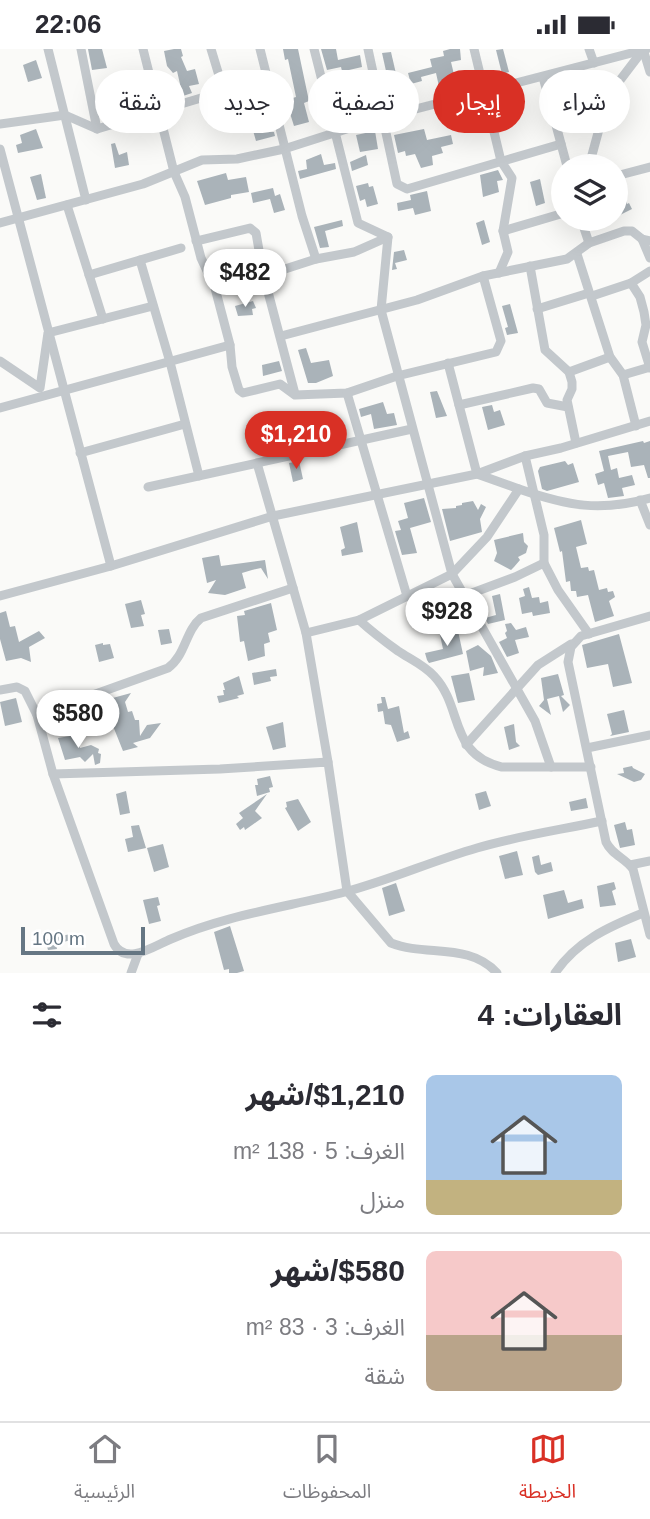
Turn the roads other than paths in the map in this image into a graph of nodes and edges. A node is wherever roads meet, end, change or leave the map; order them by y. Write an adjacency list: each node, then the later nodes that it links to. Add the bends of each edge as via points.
1 (48, 49): 20 (street)
2 (81, 49): 21 (street)
3 (144, 49): 12 (street)
4 (211, 49): 13 (street)
5 (260, 49): 14 (street)
6 (314, 49): 15 (street)
7 (474, 49): 17 (street)
8 (589, 49): 11 (street)
9 (644, 49): 11 (street); 19 (street); 34 (street, via 608,96)
10 (370, 50): 16 (street)
11 (594, 63): 18 (street)
12 (149, 70)
13 (217, 70)
14 (266, 70)
15 (319, 70)
16 (374, 70)
17 (479, 70)
18 (568, 70)
19 (650, 72)
20 (65, 115): 22 (street); 23 (street); 39 (street)
21 (95, 119)
22 (0, 124)
23 (95, 128)
24 (165, 133): 37 (street)
25 (280, 133): 32 (street)
26 (335, 133): 32 (street); 46 (street, via 358,223)
27 (385, 133): 35 (street, via 397,184 407,190)
28 (494, 133): 35 (street)
29 (558, 133): 30 (street)
30 (561, 144): 33 (street); 35 (street)
31 (0, 149): 42 (street)
32 (284, 149): 37 (street, via 237,159 202,160); 52 (street)
33 (564, 154)
34 (592, 154)
35 (501, 161): 44 (street, via 512,178)
36 (650, 167): 38 (street)
37 (174, 172): 39 (street); 48 (street)
38 (628, 173)
39 (86, 200): 40 (street)
40 (67, 205): 42 (street); 59 (street)
41 (551, 217): 44 (street)
42 (18, 218): 43 (street); 68 (street)
43 (0, 223)
44 (503, 231): 58 (street, via 508,252)
45 (586, 231): 49 (street)
46 (388, 237): 52 (street, via 354,252); 65 (street)
47 (646, 240): 49 (street, via 632,230); 53 (street)
48 (196, 241): 57 (street, via 250,228 256,233); 70 (street)
49 (589, 243): 51 (street)
50 (181, 248): 54 (street)
51 (577, 254): 55 (street); 62 (street)
52 (316, 258): 57 (street)
53 (650, 258)
54 (140, 260): 59 (street); 63 (street)
55 (530, 266): 58 (street); 64 (street)
56 (650, 271): 61 (street)
57 (263, 273): 69 (street)
58 (499, 273): 60 (street)
59 (89, 275): 66 (street)
60 (483, 276): 65 (street); 74 (street, via 499,347 496,352)
61 (631, 283): 62 (street); 67 (street)
62 (590, 295): 64 (street); 71 (street)
63 (153, 306): 66 (street); 73 (street)
64 (537, 309): 76 (street, via 545,349)
65 (381, 310): 69 (street); 78 (street)
66 (103, 319): 68 (street)
67 (648, 321): 75 (street, via 642,342)
68 (48, 333): 79 (street); 80 (street)
69 (281, 336): 82 (street)
70 (230, 345): 73 (street); 82 (street, via 239,390 243,393 280,384)
71 (610, 357): 76 (street); 77 (street)
72 (0, 361): 79 (street)
73 (170, 362): 80 (street); 88 (street)
74 (448, 363): 78 (street); 84 (street)
75 (650, 368): 77 (street)
76 (569, 372): 85 (street)
77 (623, 375): 89 (street)
78 (397, 376): 81 (street); 90 (street)
79 (40, 388): 83 (street)
80 (64, 392): 83 (street); 93 (street)
81 (347, 393): 82 (street); 91 (street)
82 (295, 395)
83 (23, 401): 86 (street)
84 (459, 405): 85 (street, via 533,388 539,389 547,403); 96 (street)
85 (568, 407): 92 (street)
86 (0, 408)
87 (650, 421): 89 (street)
88 (185, 424): 93 (street); 97 (street)
89 (636, 426): 92 (street)
90 (412, 429): 91 (street); 98 (street)
91 (360, 439): 95 (street); 102 (street)
92 (576, 443): 94 (street)
93 (80, 453): 107 (street)
94 (525, 456): 96 (street); 101 (street)
95 (257, 463): 97 (street); 104 (street)
96 (477, 474): 98 (street); 100 (street)
97 (199, 476): 99 (street)
98 (428, 485): 102 (street); 108 (street)
99 (148, 487)
100 (519, 489): 101 (street); 108 (street, via 487,537)
101 (534, 494): 103 (street, via 603,508); 106 (street, via 544,535)
102 (379, 495): 104 (street); 111 (street)
103 (645, 499): 105 (street)
104 (273, 516): 107 (street); 109 (street)
105 (650, 525)
106 (544, 563): 112 (street); 116 (street)
107 (111, 566): 110 (street)
108 (452, 574): 111 (street); 112 (street)
109 (293, 588): 115 (street); 120 (street, via 201,618 168,668)
110 (0, 596)
111 (407, 596): 114 (street)
112 (464, 596): 118 (street)
113 (650, 616): 116 (street)
114 (359, 619): 115 (street); 122 (street, via 435,677)
115 (306, 633): 124 (street)
116 (589, 634): 117 (street)
117 (575, 641): 118 (street, via 538,666); 123 (street, via 568,662)
118 (515, 689): 122 (street); 126 (street, via 535,721)
119 (0, 690): 120 (street, via 22,689)
120 (37, 715): 127 (street)
121 (650, 735): 123 (street)
122 (466, 745): 126 (street, via 489,764)
123 (587, 748): 125 (street)
124 (328, 762): 127 (street); 131 (street)
125 (591, 767): 126 (street); 128 (street)
126 (551, 768)
127 (53, 775): 134 (street, via 114,944 117,950)
128 (602, 821): 130 (street, via 610,849); 131 (street, via 478,848)
129 (650, 860): 130 (street)
130 (630, 865): 132 (street)
131 (347, 891): 134 (street, via 220,921); 136 (street, via 391,943 464,953)
132 (643, 913): 133 (street); 137 (street, via 583,942)
133 (650, 935)
134 (138, 954): 135 (street)
135 (131, 973)
136 (497, 973)
137 (555, 973)

